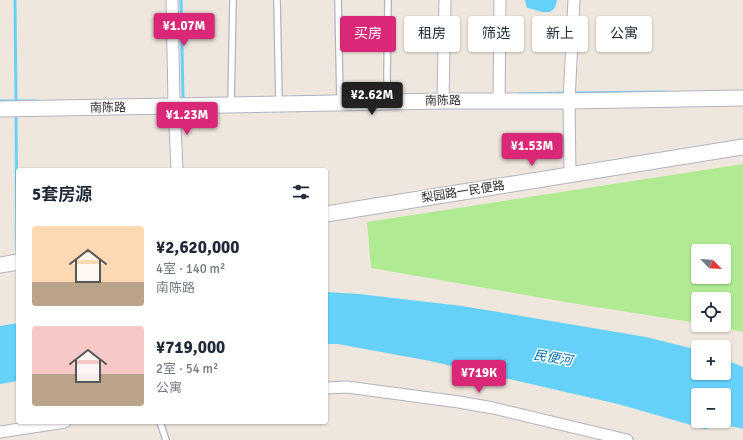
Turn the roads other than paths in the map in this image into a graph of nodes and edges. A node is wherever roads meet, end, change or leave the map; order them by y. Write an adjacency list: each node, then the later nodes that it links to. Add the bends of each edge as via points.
1 (172, 0): 17 (street)
2 (233, 0): 15 (lane)
3 (277, 0): 16 (lane)
4 (338, 0): 12 (lane)
5 (388, 0): 13 (lane)
6 (445, 0): 11 (street)
7 (500, 0): 9 (street)
8 (574, 0): 10 (street)
9 (499, 96): 10 (street, 南陈路); 11 (street, 南陈路)
10 (569, 96): 14 (street, 南陈路); 21 (street)
11 (444, 97): 13 (street, 南陈路)
12 (340, 98): 13 (street, 南陈路); 16 (street, 南陈路)
13 (388, 98)
14 (743, 98)
15 (231, 100): 16 (street, 南陈路); 17 (street, 南陈路)
16 (279, 100)
17 (174, 101): 18 (street, 南陈路); 20 (street)
18 (0, 109)
19 (743, 147): 21 (street, 梨园路一民便路)
20 (177, 168)
21 (570, 174): 22 (street, 梨园路一民便路)
22 (328, 214)
23 (16, 262): 24 (street)
24 (0, 265)
25 (328, 388): 30 (street, via 347,387 466,403)
26 (53, 424): 28 (street)
27 (161, 424): 29 (lane)
28 (0, 432)
29 (166, 440)
30 (627, 440)

